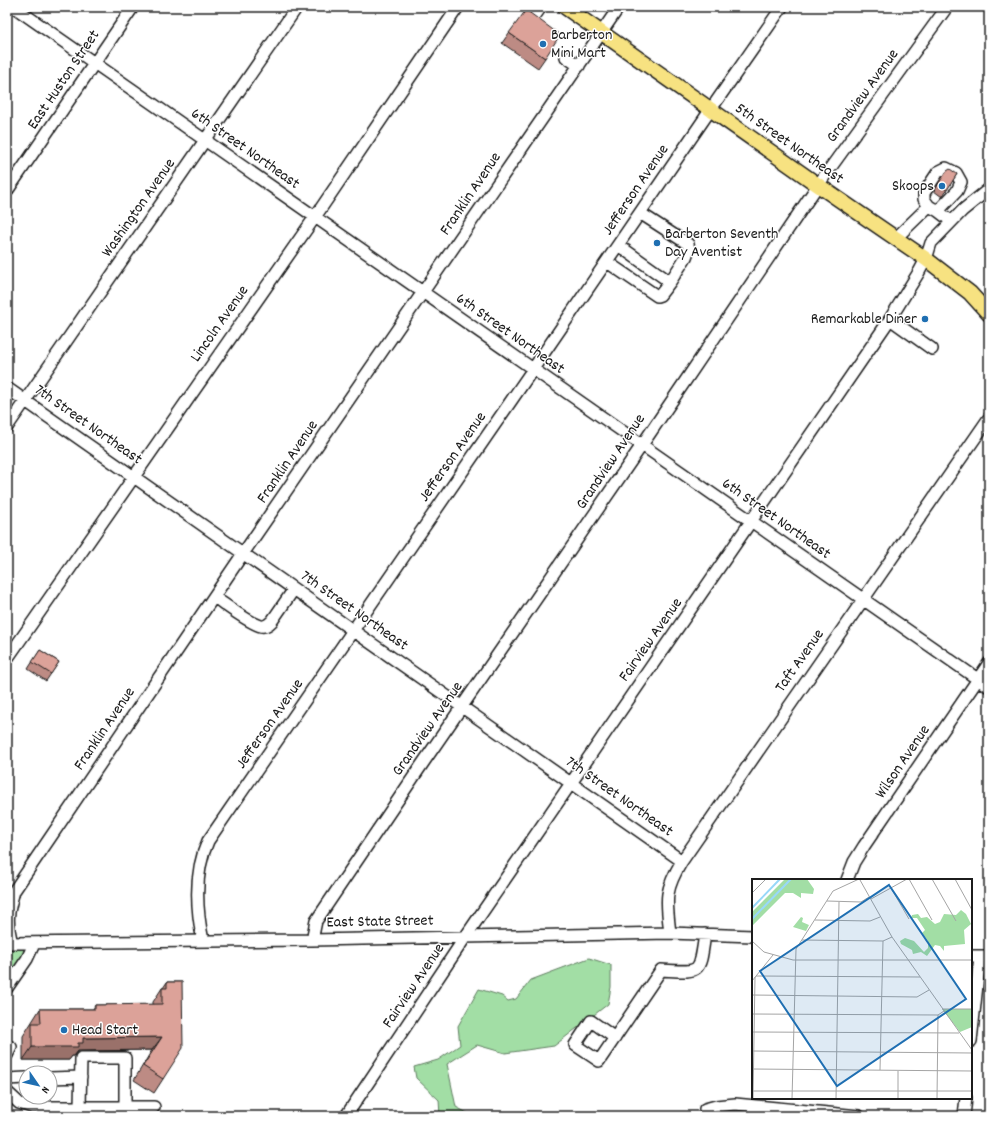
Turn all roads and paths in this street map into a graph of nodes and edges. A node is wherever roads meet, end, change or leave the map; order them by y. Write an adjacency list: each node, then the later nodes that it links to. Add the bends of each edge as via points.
1 (14, 7): 11 (street, 6th Street Northeast)
2 (133, 7): 11 (street, East Huston Street)
3 (297, 7): 14 (street, Washington Avenue)
4 (458, 7): 19 (street, Lincoln Avenue)
5 (619, 7): 9 (street, Franklin Avenue)
6 (782, 7): 13 (street, Jefferson Avenue)
7 (946, 7): 15 (street, Grandview Avenue)
8 (569, 8): 9 (main road, 5th Street Northeast)
9 (601, 33): 12 (street, Franklin Avenue); 13 (main road, 5th Street Northeast)
10 (566, 57): 12 (street)
11 (94, 63): 14 (street, 6th Street Northeast); 17 (street, East Huston Street)
12 (579, 66): 26 (street, Franklin Avenue)
13 (711, 109): 15 (main road, 5th Street Northeast); 18 (street, Jefferson Avenue)
14 (205, 140): 19 (street, 6th Street Northeast); 32 (street, Washington Avenue)
15 (818, 186): 21 (main road, 5th Street Northeast); 35 (street, Grandview Avenue)
16 (989, 189): 20 (street, Fairview Avenue)
17 (7, 192)
18 (640, 213): 22 (street, Jefferson Avenue); 25 (street, via 688,244 686,257)
19 (315, 217): 26 (street, 6th Street Northeast); 36 (street, Lincoln Avenue)
20 (951, 221): 21 (street, via 934,208); 23 (street, Fairview Avenue, via 931,243)
21 (896, 238): 23 (main road, 5th Street Northeast)
22 (618, 245): 24 (street, Jefferson Avenue); 25 (street)
23 (926, 259): 27 (main road, 5th Street Northeast, via 970,293); 28 (street, Fairview Avenue)
24 (607, 262): 25 (street, via 657,296); 30 (street, Jefferson Avenue)
25 (670, 282)
26 (423, 293): 30 (street, 6th Street Northeast); 38 (street, Franklin Avenue)
27 (989, 314)
28 (890, 319): 29 (street); 37 (street, Fairview Avenue)
29 (932, 348)
30 (533, 369): 35 (street, 6th Street Northeast); 42 (street, Jefferson Avenue)
31 (7, 388): 32 (street, 7th Street Northeast)
32 (25, 400): 34 (street, Washington Avenue); 36 (street, 7th Street Northeast)
33 (989, 418): 41 (street, Taft Avenue)
34 (7, 426)
35 (642, 445): 37 (street, 6th Street Northeast); 47 (street, Grandview Avenue)
36 (133, 476): 38 (street, 7th Street Northeast); 43 (street, Lincoln Avenue)
37 (752, 522): 41 (street, 6th Street Northeast); 48 (street, Fairview Avenue)
38 (244, 554): 39 (street, 7th Street Northeast); 40 (street, Franklin Avenue)
39 (294, 589): 40 (street, via 272,621 263,626 253,623); 42 (street, 7th Street Northeast)
40 (214, 597): 51 (street, Franklin Avenue)
41 (862, 599): 45 (street, 6th Street Northeast); 49 (street, Taft Avenue)
42 (353, 630): 47 (street, 7th Street Northeast); 57 (street, Jefferson Avenue, via 208,841 198,872 199,922)
43 (7, 659)
44 (989, 663): 45 (street, Wilson Avenue)
45 (978, 680): 46 (street, 6th Street Northeast); 50 (street, Wilson Avenue, via 864,846)
46 (989, 687)
47 (462, 707): 48 (street, 7th Street Northeast); 56 (street, Grandview Avenue, via 316,921)
48 (572, 784): 49 (street, 7th Street Northeast); 54 (street, Fairview Avenue)
49 (682, 861): 52 (street, Taft Avenue, via 667,895)
50 (847, 879)
51 (11, 888): 58 (street, Franklin Avenue, via 7,923)
52 (670, 933): 53 (street, East State Street); 54 (street, East State Street)
53 (705, 934): 55 (street, East State Street); 63 (street, via 702,961 698,968 691,971 661,970)
54 (466, 936): 56 (street, East State Street); 74 (street, Fairview Avenue)
55 (752, 936)
56 (312, 940): 57 (street, East State Street)
57 (203, 941): 59 (street, East State Street)
58 (9, 943): 59 (street, East State Street)
59 (34, 944): 61 (street)
60 (980, 956): 62 (street)
61 (7, 988)
62 (972, 1032)
63 (615, 1038)
64 (18, 1078): 67 (street)
65 (58, 1078): 66 (street)
66 (81, 1078): 70 (street); 71 (street, via 81,1058 125,1058)
67 (7, 1079)
68 (7, 1092): 70 (street, via 19,1103 32,1107)
69 (966, 1099): 76 (street)
70 (80, 1107): 71 (street)
71 (124, 1107): 72 (street)
72 (154, 1107)
73 (705, 1109): 75 (street, via 735,1104)
74 (346, 1116)
75 (859, 1116)
76 (964, 1116)

